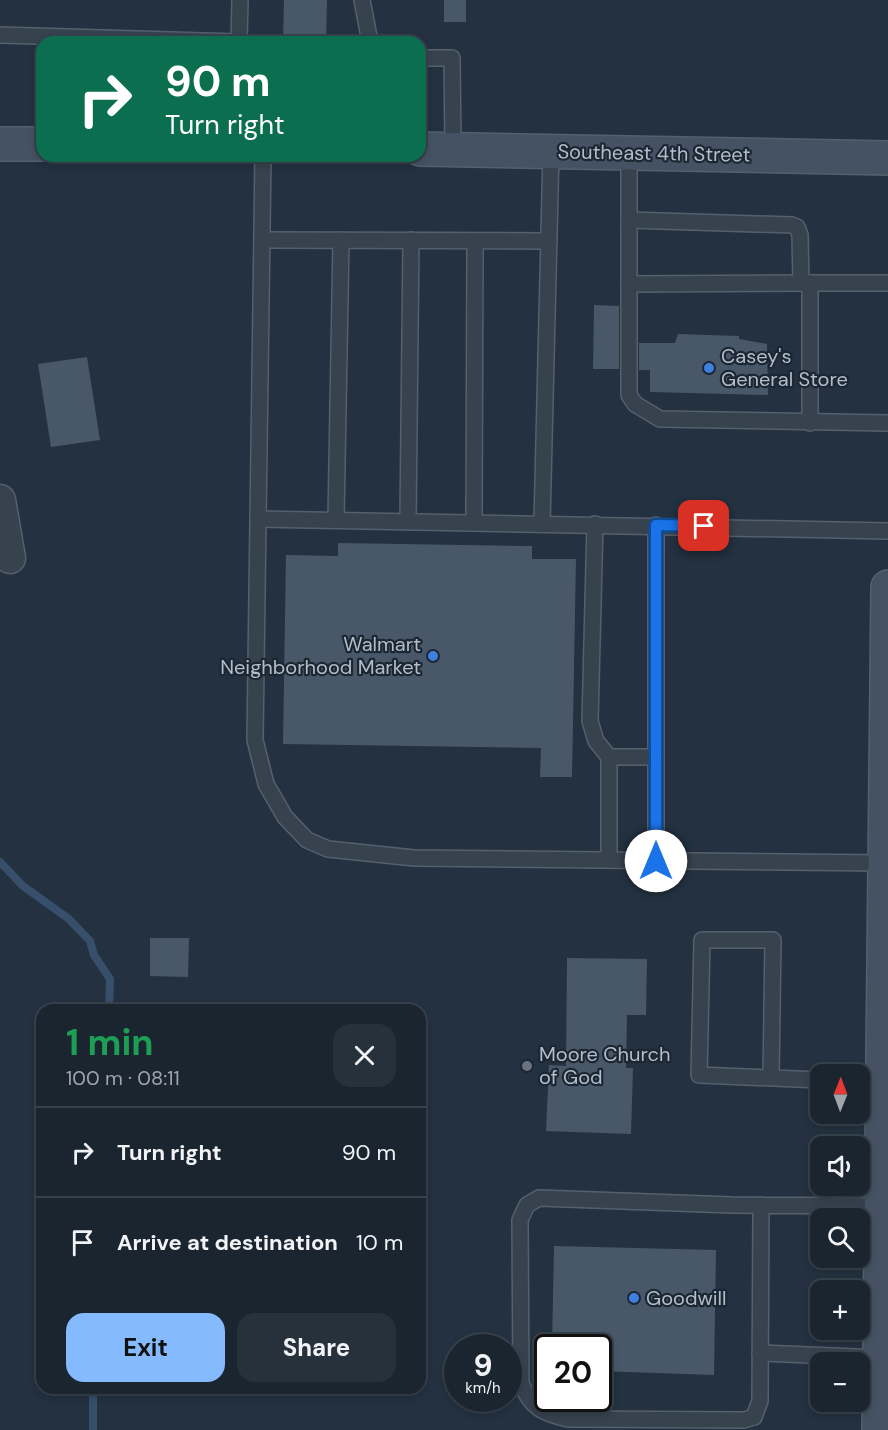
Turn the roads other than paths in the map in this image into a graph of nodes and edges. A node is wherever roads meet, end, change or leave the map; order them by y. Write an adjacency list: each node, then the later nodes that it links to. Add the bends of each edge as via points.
1 (240, 0): 5 (lane)
2 (362, 0): 6 (lane)
3 (0, 35): 4 (lane)
4 (36, 36)
5 (239, 36)
6 (369, 36)
7 (426, 58): 11 (lane, via 452,58)
8 (0, 144): 9 (main road)
9 (36, 144)
10 (426, 149): 11 (main road, Southeast 4th Street)
11 (453, 150): 12 (main road, Southeast 4th Street)
12 (551, 150): 13 (main road, Southeast 4th Street); 21 (lane)
13 (629, 152): 14 (main road, Southeast 4th Street); 16 (lane)
14 (888, 158)
15 (263, 162): 17 (lane)
16 (629, 220): 22 (lane, via 792,225 800,235); 24 (lane)
17 (262, 240): 18 (lane); 28 (lane)
18 (341, 240): 19 (lane); 29 (lane)
19 (411, 240): 20 (lane); 30 (lane)
20 (475, 241): 21 (lane); 31 (lane)
21 (549, 241): 32 (lane)
22 (806, 283): 23 (lane); 24 (lane); 25 (lane)
23 (888, 283)
24 (629, 284): 25 (lane, via 629,395 635,404 660,419)
25 (810, 423): 26 (lane)
26 (888, 423)
27 (0, 500): 36 (street)
28 (258, 519): 29 (lane); 40 (lane, via 255,740 266,783 285,817 307,840 328,849 414,858)
29 (336, 520): 30 (lane)
30 (408, 521): 31 (lane)
31 (474, 522): 32 (lane)
32 (542, 524): 33 (lane)
33 (595, 524): 34 (lane); 38 (lane, via 591,721 596,741)
34 (656, 525): 35 (lane); 39 (lane)
35 (888, 531)
36 (10, 558)
37 (888, 587): 42 (main road)
38 (609, 757): 39 (lane); 40 (lane)
39 (656, 757): 41 (lane)
40 (609, 861): 41 (lane)
41 (656, 861): 42 (lane)
42 (884, 863): 43 (main road)
43 (885, 968): 46 (main road)
44 (771, 1078): 44 (lane, via 699,1076 702,940 773,940); 45 (lane)
45 (810, 1080)
46 (876, 1080): 48 (main road)
47 (761, 1205): 48 (lane); 49 (lane); 49 (lane, via 539,1198 527,1205 520,1220 521,1383 528,1400 547,1414 568,1419 744,1420 754,1417 760,1401)
48 (881, 1206): 50 (main road)
49 (760, 1353): 50 (lane)
50 (880, 1358): 51 (main road)
51 (879, 1430)

